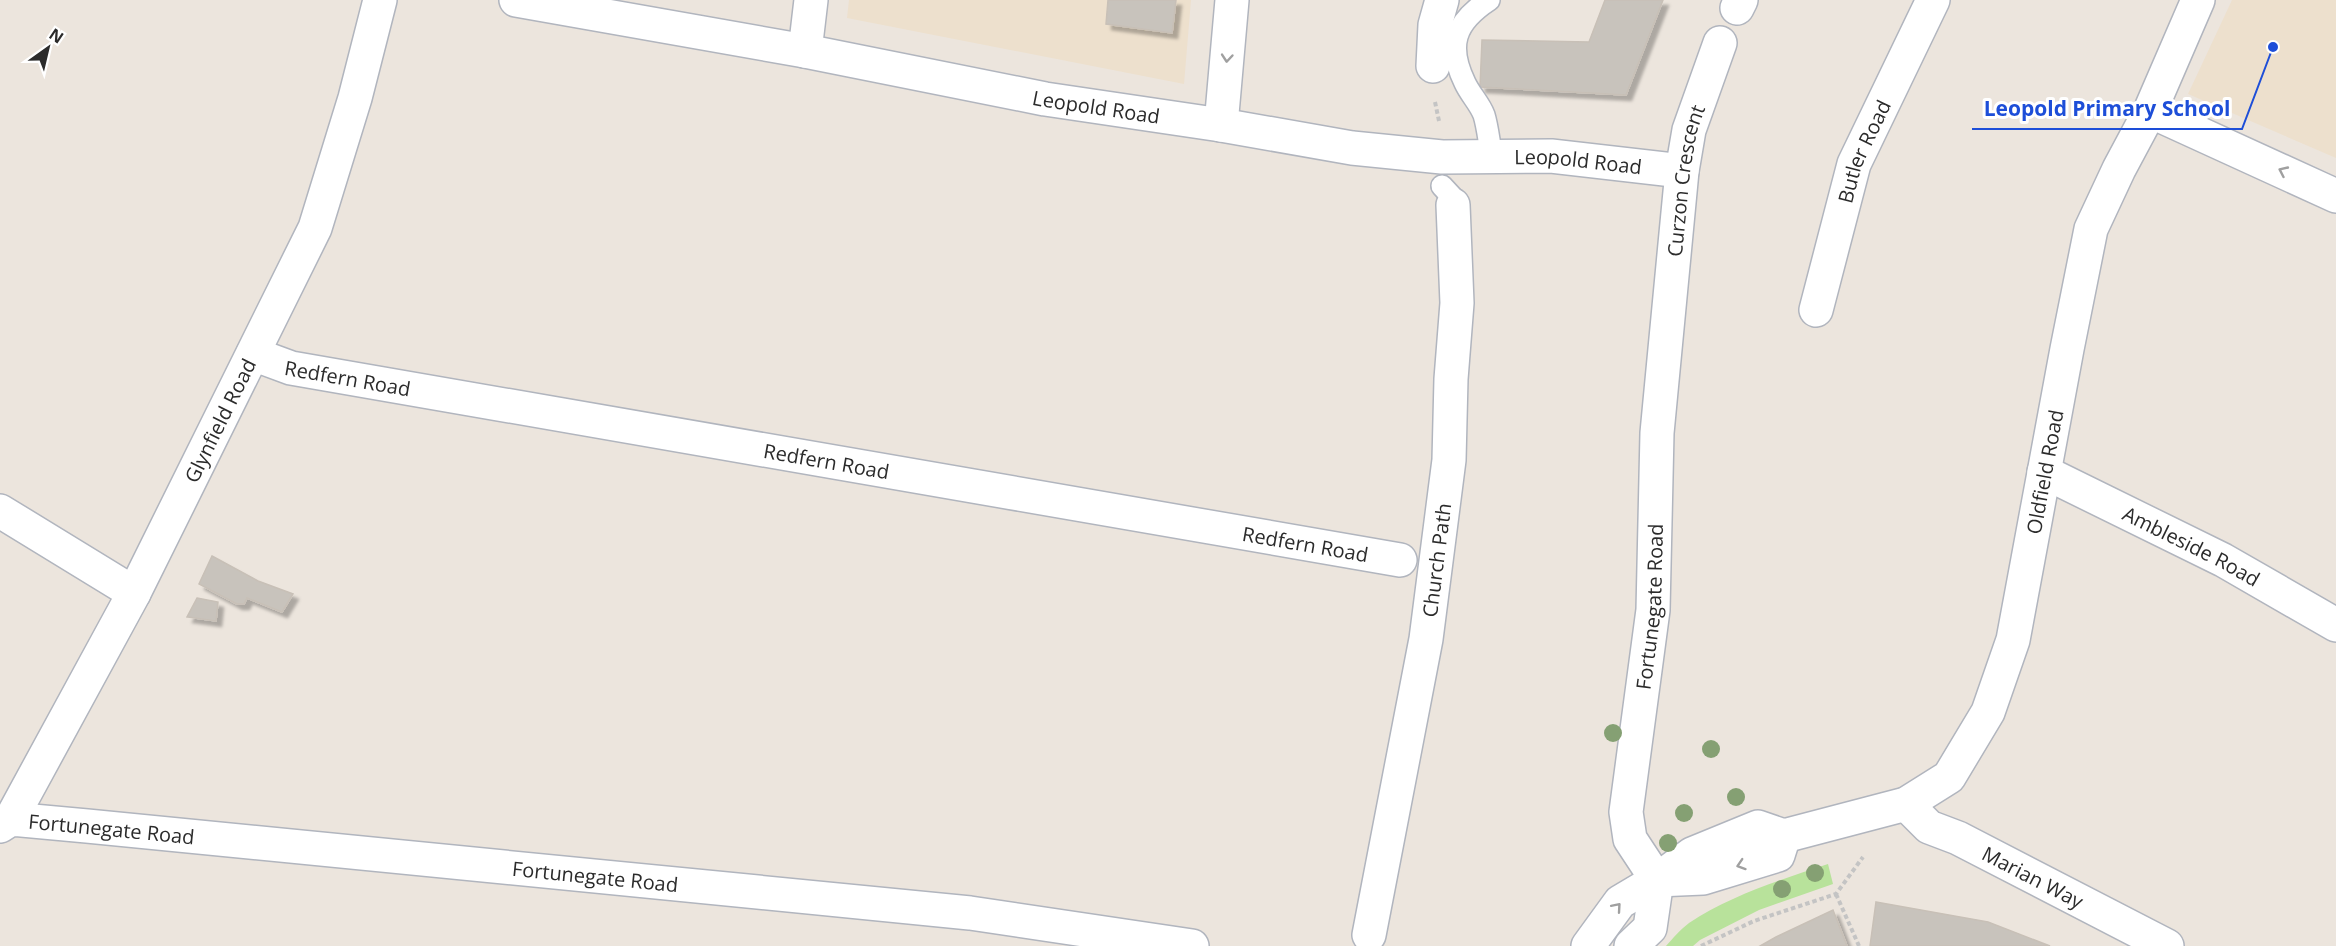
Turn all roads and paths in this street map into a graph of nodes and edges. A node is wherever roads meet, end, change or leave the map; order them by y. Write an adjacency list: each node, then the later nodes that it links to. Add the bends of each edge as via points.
1 (380, 0): 21 (street, Glynfield Road, via 315,228)
2 (516, 0): 11 (street, Leopold Road)
3 (811, 0): 11 (street)
4 (1232, 0): 14 (street, one-way to 14)
5 (1442, 0): 12 (street, via 1435,25)
6 (1489, 0): 15 (lane, via 1464,23 1455,43 1455,57 1465,84 1484,115)
7 (1933, 0): 19 (street, Butler Road, via 1854,164)
8 (2198, 0): 13 (street, Oldfield Road)
9 (1739, 4): 10 (lane)
10 (1720, 43): 16 (street, Curzon Crescent, via 1689,130)
11 (805, 51): 14 (street, Leopold Road, via 1045,99)
12 (1433, 66)
13 (2150, 111): 18 (street, one-way to 13); 22 (street, Oldfield Road, via 2091,229)
14 (1221, 125): 15 (street, Leopold Road, via 1385,152)
15 (1492, 157): 16 (street, Leopold Road, via 1551,156)
16 (1682, 171): 20 (street, Curzon Crescent)
17 (1447, 196): 32 (street, Church Path, via 1457,303 1449,460 1426,639)
18 (2336, 196)
19 (1816, 310)
20 (1668, 322): 30 (street, Fortunegate Road, via 1657,433 1653,610 1626,812 1629,839)
21 (253, 354): 24 (street, Redfern Road, via 291,368); 25 (street, Glynfield Road)
22 (2044, 472): 26 (street, Ambleside Road, via 2223,560); 27 (street, Oldfield Road, via 2013,640 1988,712 1949,777)
23 (0, 511): 25 (street)
24 (1400, 560)
25 (134, 594): 28 (street, Glynfield Road)
26 (2336, 625)
27 (1906, 804): 30 (street, Oldfield Road, via 1784,836 1758,827 1692,854); 38 (street, Marian Way, via 1929,827 1958,838)
28 (5, 823): 33 (street, Fortunegate Road, via 970,913)
29 (1863, 857): 31 (path)
30 (1657, 880): 34 (street, one-way to 30, via 1620,902); 35 (street, via 1650,928)
31 (1836, 894): 36 (path, via 1755,921); 37 (path)
32 (1369, 935)
33 (1192, 946)
34 (1588, 946)
35 (1631, 946)
36 (1701, 946)
37 (1859, 946)
38 (2167, 946)

